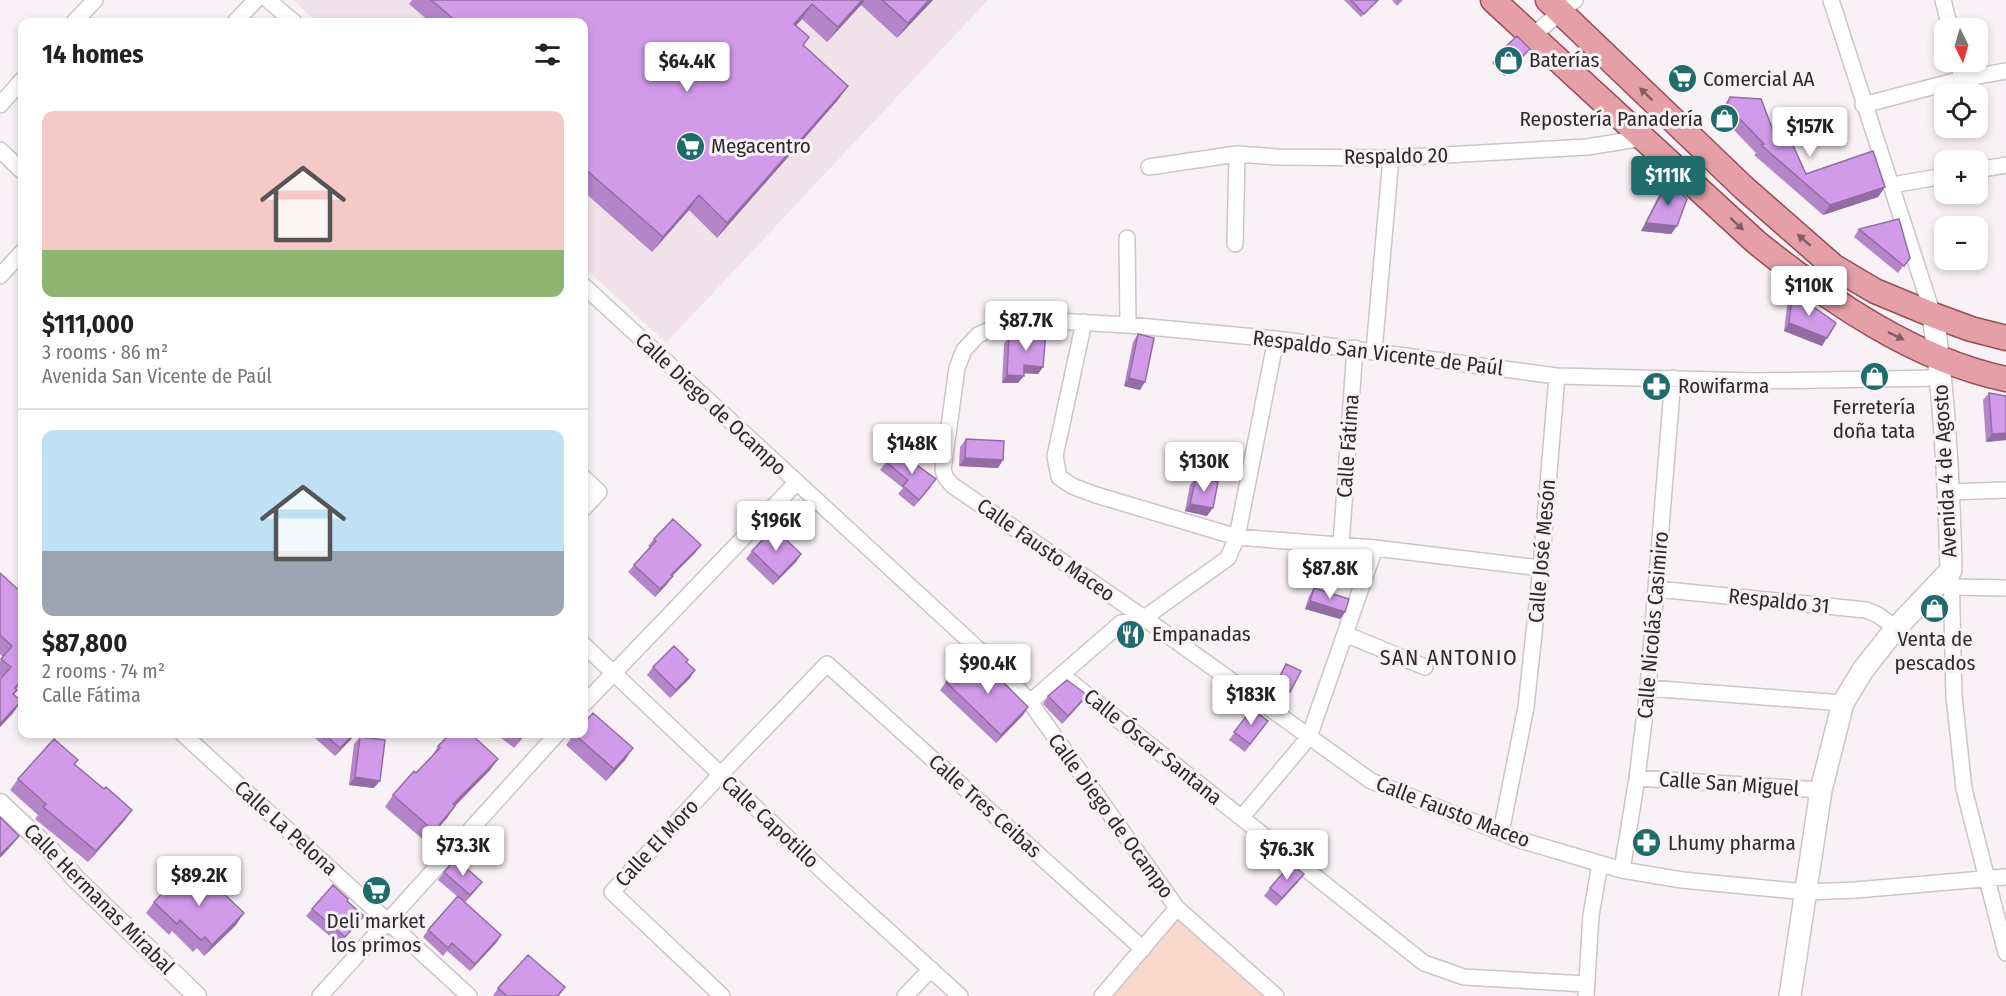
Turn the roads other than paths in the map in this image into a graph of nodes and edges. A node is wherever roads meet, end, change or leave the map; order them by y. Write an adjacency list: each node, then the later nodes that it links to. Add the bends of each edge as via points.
1 (95, 0): 8 (street)
2 (256, 0): 9 (street)
3 (268, 0): 10 (street)
4 (1493, 0): 12 (main road)
5 (1831, 0): 18 (street, Avenida 4 de Agosto)
6 (1943, 0): 11 (street)
7 (1561, 4): 12 (street); 34 (main road, one-way to 7, via 1875,291 1833,266 1744,188)
8 (78, 18)
9 (239, 18)
10 (289, 18)
11 (1948, 18)
12 (1532, 37): 19 (main road)
13 (2006, 71): 15 (street)
14 (1960, 72): 15 (street)
15 (1962, 79): 18 (street)
16 (18, 85): 17 (street)
17 (0, 105)
18 (1863, 105): 28 (street, Avenida 4 de Agosto)
19 (1643, 138): 22 (street, Respaldo 20, via 1587,147); 41 (main road, one-way to 41, via 1790,270)
20 (0, 150): 24 (street)
21 (1237, 154): 22 (street, Respaldo 20); 25 (street, Respaldo 20); 30 (street)
22 (1391, 158): 40 (street)
23 (2006, 165): 26 (street)
24 (18, 167)
25 (1149, 167)
26 (1988, 168)
27 (1934, 178): 28 (street)
28 (1892, 185): 34 (street, Avenida 4 de Agosto)
29 (1127, 238): 36 (street)
30 (1235, 244)
31 (18, 256): 32 (street)
32 (0, 276)
33 (588, 290): 46 (street, Calle Diego de Ocampo)
34 (1933, 315): 37 (main road); 41 (main road, Avenida 4 de Agosto)
35 (1084, 322): 36 (street, Respaldo San Vicente de Paúl); 47 (street, Respaldo San Vicente de Paúl, via 1037,320 1003,324 978,335 964,350 957,368 944,470); 51 (street, via 1055,456 1059,477 1096,495)
36 (1128, 325): 38 (street, Respaldo San Vicente de Paúl)
37 (2006, 338)
38 (1276, 339): 39 (street, Respaldo San Vicente de Paúl); 51 (street)
39 (1355, 348): 40 (street, Respaldo San Vicente de Paúl); 52 (street, Calle Fátima)
40 (1374, 351): 42 (street, Respaldo San Vicente de Paúl)
41 (1940, 368): 43 (street, Respaldo San Vicente de Paúl, via 1757,381); 44 (main road); 49 (main road, Avenida 4 de Agosto)
42 (1557, 376): 43 (street, Respaldo San Vicente de Paúl); 54 (street, Calle José Mesón)
43 (1673, 378): 57 (street, Calle Nicolás Casimiro)
44 (2006, 379)
45 (588, 482): 50 (street, via 599,492)
46 (796, 483): 64 (street); 68 (street, Calle Diego de Ocampo, via 990,660)
47 (952, 485): 58 (street, Calle Fausto Maceo)
48 (2006, 490): 49 (street)
49 (1949, 492): 55 (main road, Avenida 4 de Agosto)
50 (588, 504)
51 (1237, 537): 52 (street); 58 (street, via 1228,558)
52 (1341, 545): 53 (street)
53 (1375, 548): 54 (street); 60 (street)
54 (1541, 568): 78 (street, Calle José Mesón, via 1526,707)
55 (1951, 578): 56 (street); 59 (main road); 82 (street, Avenida 4 de Agosto, via 1958,742 1964,789)
56 (2006, 588)
57 (1657, 589): 59 (street, Respaldo 31, via 1866,610); 66 (street, Calle Nicolás Casimiro)
58 (1144, 618): 65 (street, via 1121,623); 70 (street, Calle Fausto Maceo)
59 (1896, 628): 69 (main road)
60 (1345, 634): 63 (street); 70 (street)
61 (588, 649): 64 (street, Calle Capotillo)
62 (827, 664): 73 (street, Calle El Moro); 86 (street, Calle Tres Ceibas)
63 (1425, 667)
64 (612, 672): 67 (street); 73 (street, Calle Capotillo)
65 (1062, 675): 68 (street); 77 (street, Calle Óscar Santana)
66 (1648, 688): 69 (street); 74 (street, Calle Nicolás Casimiro)
67 (588, 699)
68 (1030, 702): 84 (street, Calle Diego de Ocampo)
69 (1843, 703): 75 (main road)
70 (1310, 737): 77 (street); 78 (street, Calle Fausto Maceo, via 1371,781)
71 (187, 738): 85 (street, Calle La Pelona)
72 (553, 738): 85 (street)
73 (720, 775): 88 (street, Calle Capotillo); 93 (street, Calle El Moro, via 612,892)
74 (1637, 778): 75 (street, Calle San Miguel); 80 (street, Calle Nicolás Casimiro)
75 (1821, 789): 83 (main road)
76 (0, 803): 90 (street, Calle Hermanas Mirabal)
77 (1242, 817): 89 (street, Calle Óscar Santana, via 1424,963 1464,977)
78 (1502, 832): 79 (street, Calle Fausto Maceo)
79 (1600, 864): 80 (street, Calle Fausto Maceo); 89 (street, via 1591,915)
80 (1622, 870): 83 (street, Calle Fausto Maceo)
81 (2006, 877): 82 (street, Calle Fausto Maceo)
82 (1987, 878): 83 (street, Calle Fausto Maceo); 87 (street, Avenida 4 de Agosto)
83 (1806, 892): 98 (main road)
84 (1177, 908): 86 (street); 97 (street, Calle Diego de Ocampo)
85 (388, 922): 91 (street); 92 (street, Calle La Pelona)
86 (1143, 949): 96 (street)
87 (2006, 953)
88 (931, 969): 94 (street); 95 (street, Calle Capotillo)
89 (1586, 990)
90 (197, 996)
91 (320, 996)
92 (469, 996)
93 (722, 996)
94 (905, 996)
95 (960, 996)
96 (1102, 996)
97 (1276, 996)
98 (1790, 996)

